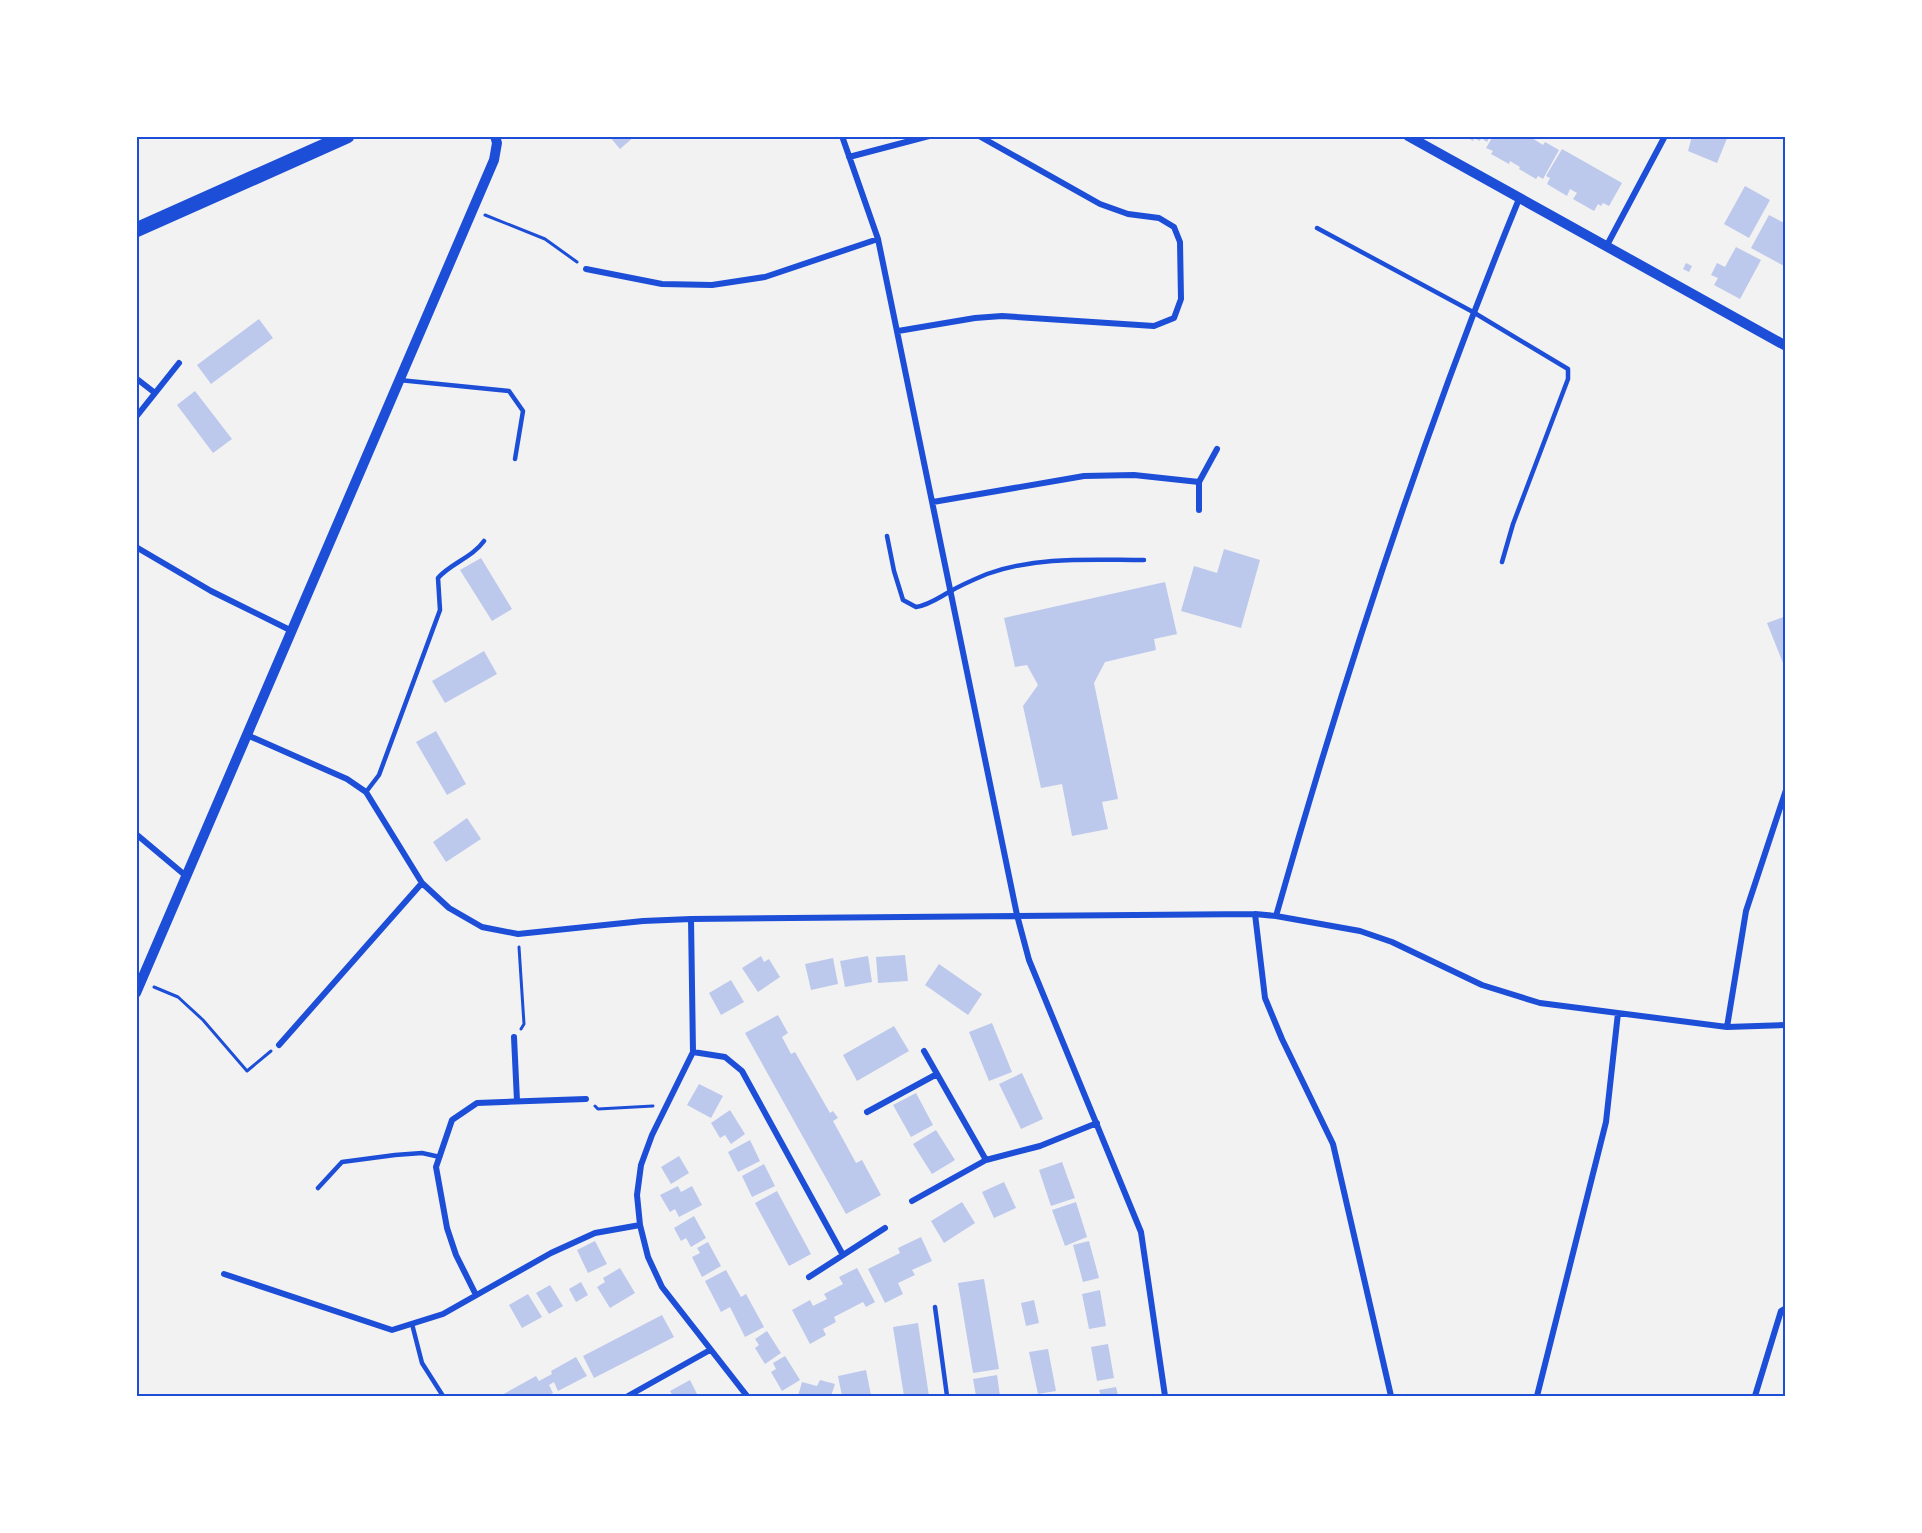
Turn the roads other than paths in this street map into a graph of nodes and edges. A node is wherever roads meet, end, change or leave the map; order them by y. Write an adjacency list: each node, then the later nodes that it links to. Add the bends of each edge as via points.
1 (347, 136): 11 (main road)
2 (842, 136): 8 (street)
3 (929, 136): 8 (street)
4 (979, 136): 16 (street, via 1100,204 1128,214 1159,218 1174,227 1180,242 1181,299 1174,318 1154,326 1002,316)
5 (1408, 136): 9 (street)
6 (1663, 137): 13 (street)
7 (499, 139): 20 (street, via 494,160)
8 (849, 157): 12 (street)
9 (1519, 199): 13 (street); 15 (street)
10 (1317, 228): 15 (lane)
11 (136, 230)
12 (878, 239): 14 (street, via 765,276 712,285 662,284); 16 (street)
13 (1606, 247): 17 (street)
14 (586, 269)
15 (1473, 312): 32 (lane, via 1568,369 1568,379); 43 (street, via 1362,630)
16 (898, 331): 26 (street)
17 (1785, 346)
18 (179, 363): 21 (street)
19 (137, 380): 21 (street)
20 (399, 380): 24 (lane, via 509,391 523,411); 34 (street)
21 (155, 393): 22 (street)
22 (136, 417)
23 (1217, 449): 25 (street)
24 (515, 459)
25 (1199, 482): 26 (street, via 1134,475 1084,476); 27 (street)
26 (933, 502): 33 (street)
27 (1198, 510)
28 (887, 536): 33 (lane, via 903,600 916,607 927,605)
29 (484, 541): 37 (lane, via 438,578 440,610 379,775)
30 (136, 547): 34 (street, via 211,591)
31 (1144, 560): 33 (lane, via 1034,563 988,574)
32 (1502, 562)
33 (951, 591): 42 (street)
34 (292, 631): 35 (street)
35 (247, 735): 37 (street, via 347,779); 39 (street)
36 (1785, 790): 48 (street, via 1746,911)
37 (366, 792): 40 (street)
38 (136, 834): 39 (street)
39 (187, 876): 45 (street)
40 (422, 883): 44 (street, via 449,908 482,927 518,934); 50 (street)
41 (1255, 914): 42 (street); 43 (street); 77 (street, via 1265,998 1333,1144)
42 (1017, 915): 44 (street); 57 (street, via 1029,960)
43 (1276, 916): 46 (street, via 1392,942 1482,985 1540,1003)
44 (691, 919): 52 (street)
45 (136, 993)
46 (1618, 1013): 48 (street); 78 (street, via 1606,1122)
47 (1785, 1025): 48 (street)
48 (1727, 1027)
49 (514, 1037): 55 (street)
50 (279, 1045)
51 (924, 1051): 53 (street)
52 (693, 1052): 62 (street, via 641,1165); 64 (street, via 725,1057 742,1071)
53 (937, 1074): 56 (street); 59 (street)
54 (586, 1099): 55 (street)
55 (517, 1101): 58 (street, via 477,1103 452,1120)
56 (867, 1112)
57 (1097, 1123): 59 (street, via 1040,1146); 76 (street, via 1141,1232)
58 (440, 1156): 60 (lane, via 404,1154 342,1162); 67 (street, via 436,1167 447,1228)
59 (986, 1160): 61 (street)
60 (318, 1188)
61 (912, 1201)
62 (639, 1225): 67 (street, via 595,1233); 71 (street, via 662,1287)
63 (885, 1228): 64 (street)
64 (843, 1255): 66 (street)
65 (224, 1274): 70 (street, via 392,1330)
66 (809, 1276)
67 (476, 1295): 70 (street, via 443,1314)
68 (935, 1307): 75 (lane)
69 (1785, 1308): 79 (street)
70 (412, 1324): 72 (lane, via 422,1363)
71 (710, 1350): 73 (street); 74 (street)
72 (443, 1396)
73 (628, 1396)
74 (747, 1396)
75 (947, 1396)
76 (1165, 1396)
77 (1391, 1396)
78 (1537, 1396)
79 (1755, 1396)

